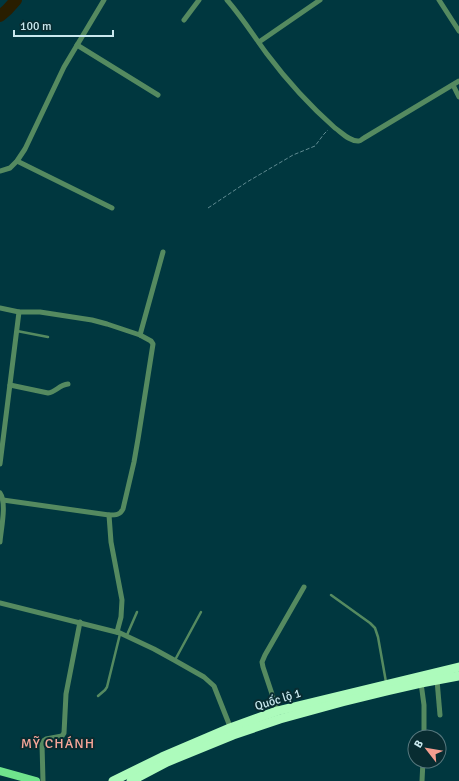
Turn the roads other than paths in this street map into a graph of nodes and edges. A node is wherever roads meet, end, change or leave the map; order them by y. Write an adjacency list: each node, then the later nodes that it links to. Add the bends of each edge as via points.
1 (104, 0): 9 (street)
2 (199, 0): 6 (street)
3 (227, 0): 8 (street)
4 (320, 0): 8 (street)
5 (439, 0): 7 (street)
6 (184, 20)
7 (459, 31)
8 (259, 42): 11 (street, via 305,100 349,138 358,141)
9 (77, 45): 12 (street); 14 (street)
10 (459, 81): 11 (street)
11 (453, 85): 13 (street)
12 (158, 95)
13 (459, 97)
14 (17, 161): 15 (street, via 7,169); 16 (street)
15 (0, 170)
16 (112, 208)
17 (163, 252): 21 (street)
18 (0, 308): 19 (street)
19 (19, 312): 20 (street); 21 (street, via 40,312 92,320)
20 (17, 331): 22 (lane); 24 (street)
21 (140, 335): 28 (street, via 153,344 138,439 123,508 118,515)
22 (48, 337)
23 (68, 384): 24 (street, via 48,393)
24 (10, 385): 25 (street)
25 (0, 464)
26 (0, 493): 27 (street)
27 (3, 500): 28 (street); 29 (street)
28 (109, 515): 36 (street, via 111,542 122,600)
29 (0, 542)
30 (304, 587): 45 (street, via 262,662)
31 (331, 595): 43 (lane, via 375,628)
32 (0, 603): 35 (street)
33 (137, 612): 37 (lane)
34 (201, 612): 38 (lane)
35 (80, 622): 36 (street); 52 (street, via 66,694 64,733 62,736 43,741)
36 (119, 632): 37 (street); 44 (lane, via 108,687)
37 (127, 636): 38 (street)
38 (174, 660): 48 (street, via 204,677 214,686)
39 (459, 667): 43 (highway, Quốc lộ 1)
40 (459, 676): 41 (highway, Quốc lộ 1)
41 (437, 680): 42 (highway, Quốc lộ 1); 46 (street)
42 (421, 683): 43 (highway, Quốc lộ 1); 47 (street)
43 (387, 687): 45 (highway, Quốc lộ 1)
44 (98, 696)
45 (279, 715): 48 (highway, Quốc lộ 1)
46 (440, 715)
47 (424, 729)
48 (232, 732): 53 (highway, Quốc lộ 1, via 162,757); 54 (highway, Quốc lộ 1)
49 (423, 769): 55 (street)
50 (0, 771): 51 (main road)
51 (36, 781)
52 (43, 781)
53 (113, 781)
54 (131, 781)
55 (422, 781)

